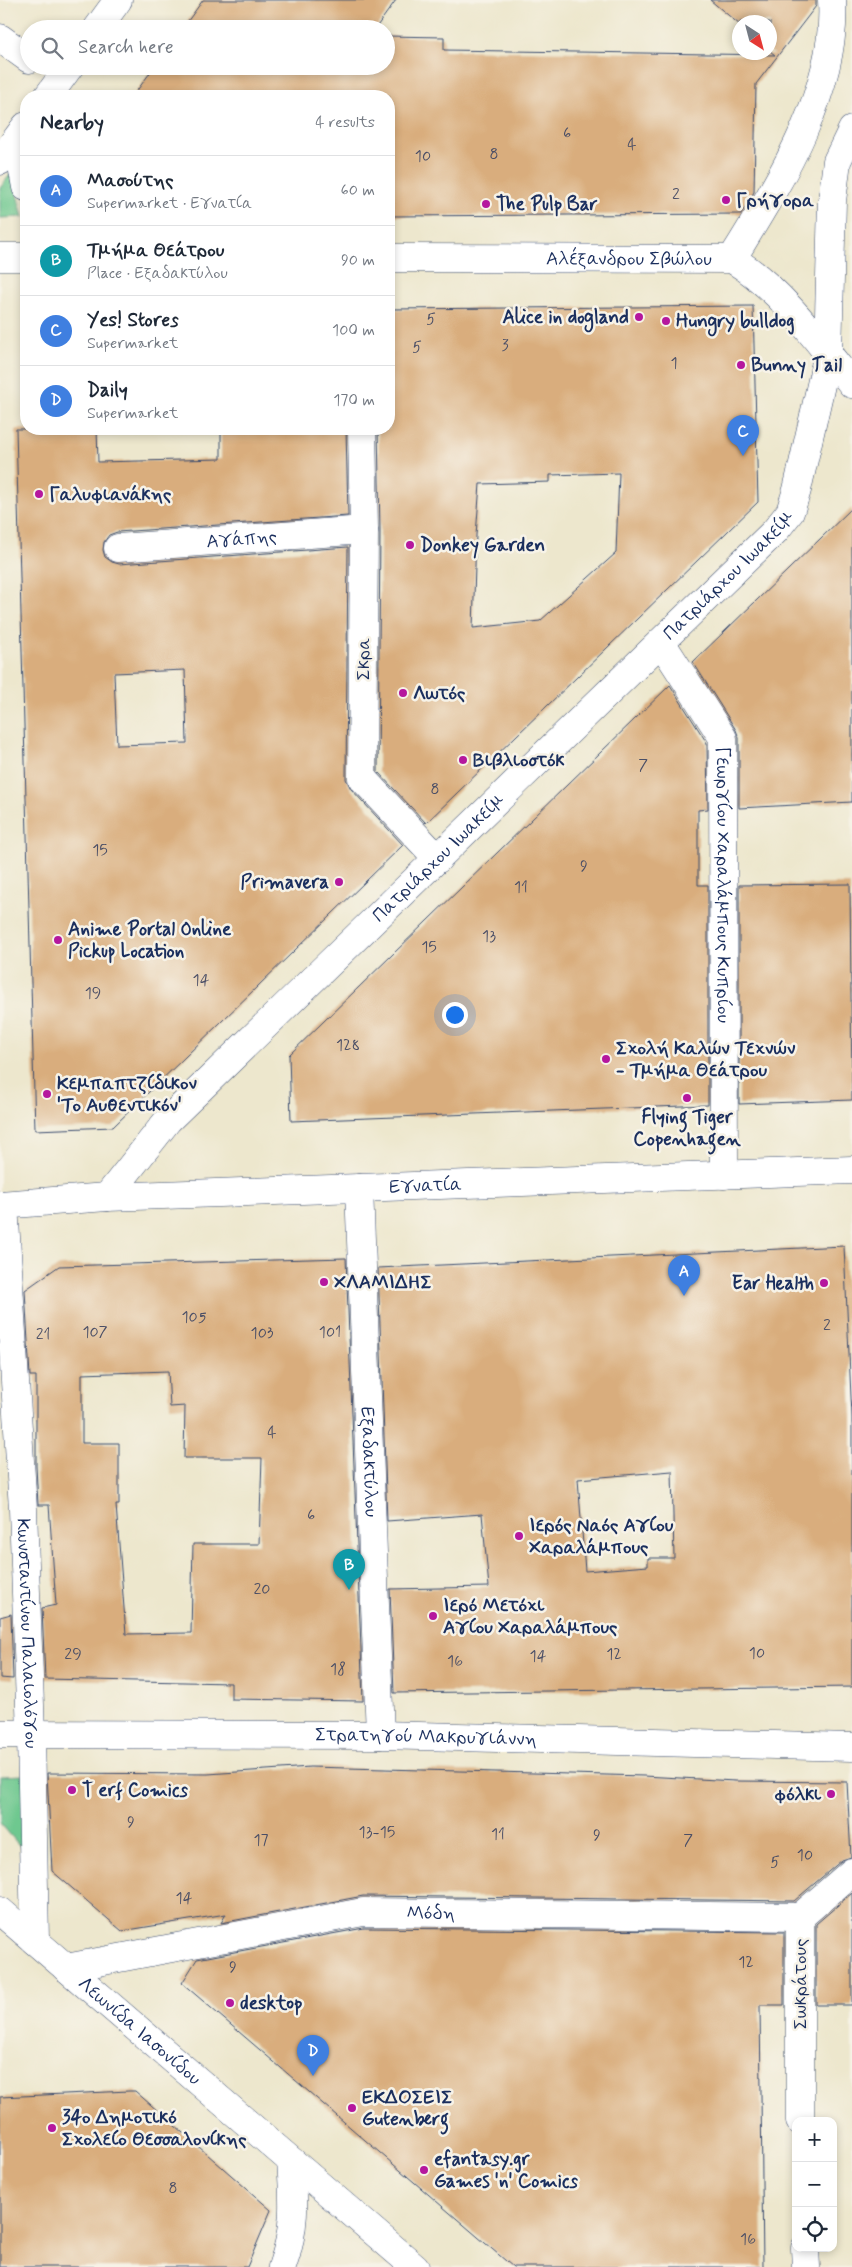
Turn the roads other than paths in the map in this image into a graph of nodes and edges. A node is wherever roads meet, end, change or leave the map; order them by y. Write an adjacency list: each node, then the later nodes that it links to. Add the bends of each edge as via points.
1 (118, 0): 3 (street)
2 (832, 0): 12 (street, via 830,53 819,90 775,186)
3 (104, 20)
4 (0, 38): 5 (street)
5 (20, 52)
6 (852, 130): 13 (street, Πατριάρχου Ιωακείμ, via 837,161 832,201)
7 (20, 134): 8 (street)
8 (0, 161)
9 (0, 257): 10 (street)
10 (20, 257)
11 (395, 258): 12 (street, Αλέξανδρου Σβώλου)
12 (732, 259): 13 (street, Αλέξανδρου Σβώλου, via 761,279)
13 (828, 354): 14 (street, Αλέξανδρου Σβώλου); 18 (street, Πατριάρχου Ιωακείμ, via 790,512 775,531)
14 (852, 384)
15 (362, 435): 16 (street, Σκρα)
16 (364, 530): 17 (street, Αγάπης); 19 (street, Σκρα, via 362,778)
17 (118, 548)
18 (661, 642): 19 (street, Πατριάρχου Ιωακείμ); 21 (street, Γεωργίου Χαραλάμπους Κυπρίου, via 723,738)
19 (438, 859): 23 (street, Πατριάρχου Ιωακείμ, via 168,1120)
20 (852, 1170): 21 (street, Εγνατία)
21 (724, 1175): 22 (street, Εγνατία)
22 (359, 1188): 23 (street, Εγνατία); 27 (street, Εξαδακτύλου)
23 (107, 1197): 24 (street, Εγνατία)
24 (2, 1205): 25 (street, Κωνσταντίνου Παλαιολόγου, via 23,1509)
25 (31, 1733): 26 (street, Στρατηγού Μακρυγιάννη); 27 (street, Στρατηγού Μακρυγιάννη); 32 (street, Κωνσταντίνου Παλαιολόγου)
26 (0, 1734)
27 (380, 1735): 28 (street, Στρατηγού Μακρυγιάννη)
28 (852, 1747)
29 (852, 1872): 31 (street, Σωκράτους)
30 (0, 1911): 32 (street, Λεωνίδα Ιασονίδου)
31 (800, 1916): 33 (street, Μόδη, via 363,1912); 34 (street, Σωκράτους)
32 (35, 1941): 33 (street, Λεωνίδα Ιασονίδου)
33 (66, 1968): 35 (street, Λεωνίδα Ιασονίδου)
34 (800, 2117)
35 (291, 2161): 37 (street, via 295,2218); 38 (street, Λεωνίδα Ιασονίδου)
36 (805, 2252): 39 (street)
37 (282, 2267)
38 (415, 2267)
39 (806, 2267)

